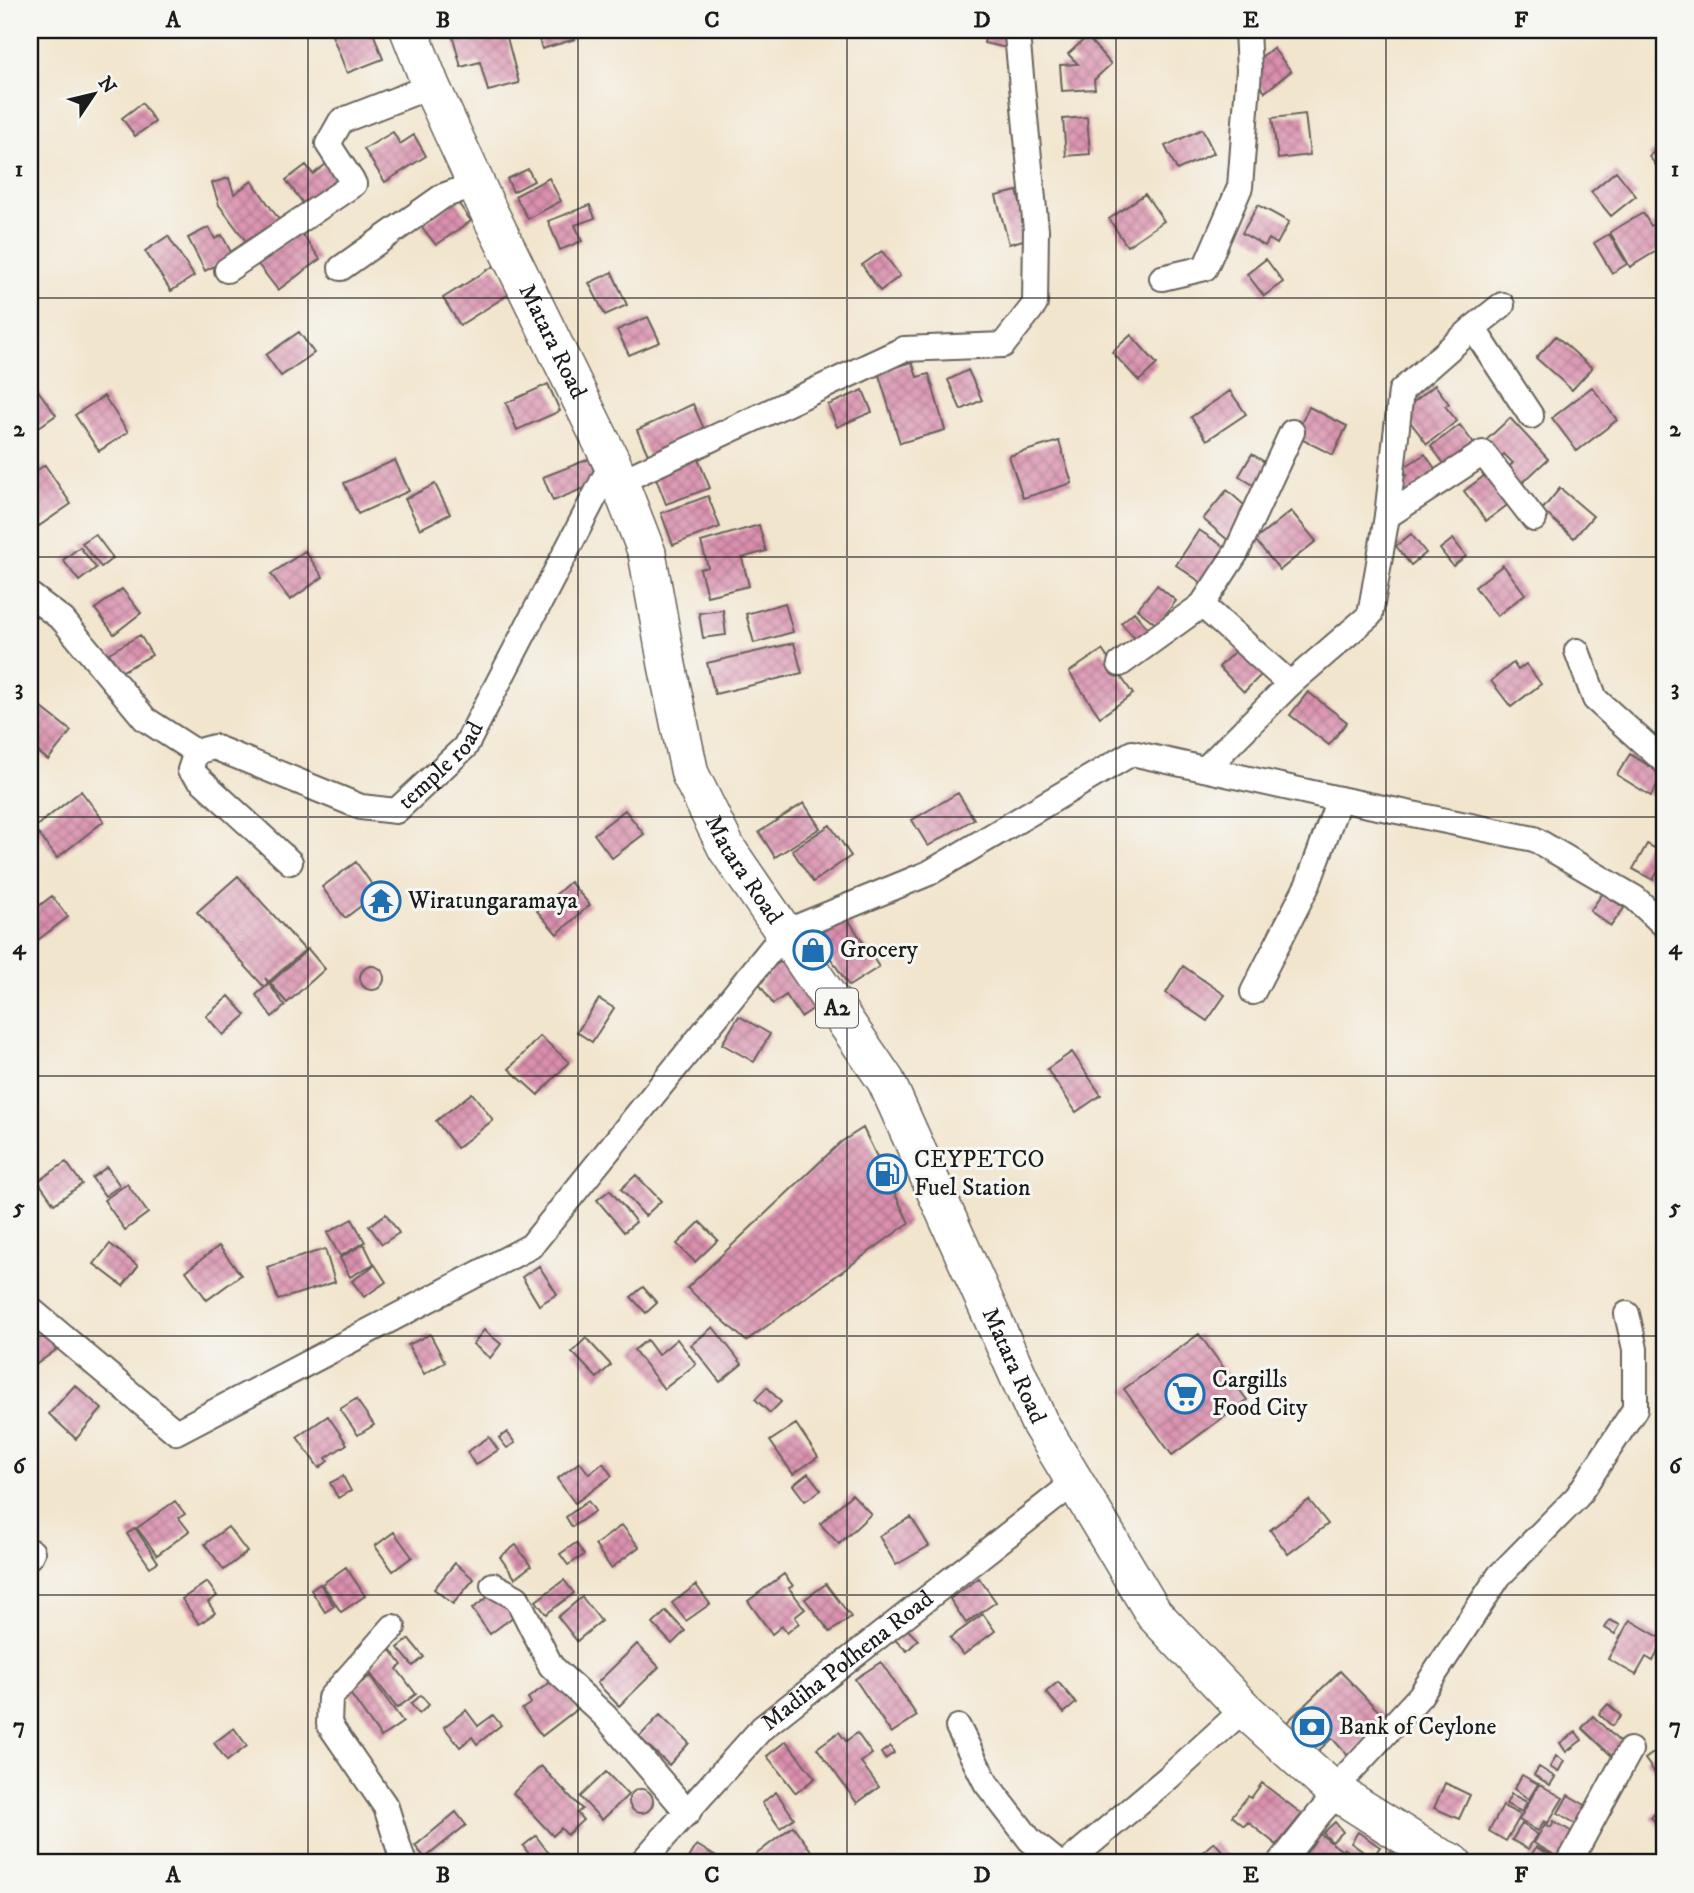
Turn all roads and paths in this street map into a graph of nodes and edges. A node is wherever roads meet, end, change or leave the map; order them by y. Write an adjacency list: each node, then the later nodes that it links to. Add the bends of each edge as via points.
1 (409, 30): 4 (highway, Matara Road / A2)
2 (1021, 30): 13 (street, via 1017,35 1037,230 1035,304 1003,345 904,349)
3 (1247, 30): 8 (street, via 1249,70 1240,187 1205,268)
4 (431, 86): 5 (highway, Matara Road / A2); 7 (street, via 341,121 328,144 354,184)
5 (476, 184): 6 (street, via 443,197); 13 (highway, Matara Road / A2)
6 (341, 268)
7 (227, 270)
8 (1162, 278)
9 (1502, 305): 10 (street)
10 (1473, 328): 11 (street); 14 (street, via 1401,391)
11 (1531, 416)
12 (1292, 432): 17 (street, via 1236,553)
13 (616, 472): 21 (street, temple road, via 465,747 396,811 360,807 214,747); 27 (highway, Matara Road / A2, via 647,553 690,774 727,849)
14 (1387, 516): 15 (street, via 1483,453); 20 (street, via 1370,615)
15 (1534, 519)
16 (30, 595): 21 (street, via 63,620 145,719)
17 (1202, 605): 19 (street); 20 (street)
18 (1577, 651): 22 (street, via 1595,699)
19 (1120, 664)
20 (1290, 684): 23 (street)
21 (196, 752): 25 (street, via 190,770)
22 (1664, 761)
23 (1205, 769): 24 (street); 27 (street, via 1132,753 929,873)
24 (1339, 799): 26 (street, via 1534,838 1635,898); 28 (street, via 1308,884)
25 (289, 862)
26 (1664, 925)
27 (785, 932): 29 (street, via 531,1246 176,1432); 31 (highway, Matara Road / A2, via 886,1081 1039,1422)
28 (1253, 992)
29 (30, 1310)
30 (1627, 1314): 37 (street, via 1635,1349 1635,1409 1577,1497 1499,1576 1420,1696)
31 (1075, 1482): 34 (highway, Matara Road / A2, via 1154,1614); 38 (street, Madiha Polhena Road, via 762,1728)
32 (493, 1585): 38 (street, via 517,1598 551,1666 605,1716)
33 (393, 1627): 40 (street, via 330,1698 329,1724 386,1807)
34 (1244, 1709): 37 (highway, Matara Road / A2); 42 (street)
35 (958, 1727): 41 (street, via 986,1783 1030,1840)
36 (1630, 1750): 45 (street)
37 (1336, 1791): 43 (street); 44 (highway, Matara Road / A2)
38 (688, 1813): 39 (street, Madiha Polhena Road)
39 (647, 1862)
40 (405, 1863)
41 (1058, 1863)
42 (1067, 1863)
43 (1280, 1863)
44 (1453, 1863)
45 (1569, 1863)

